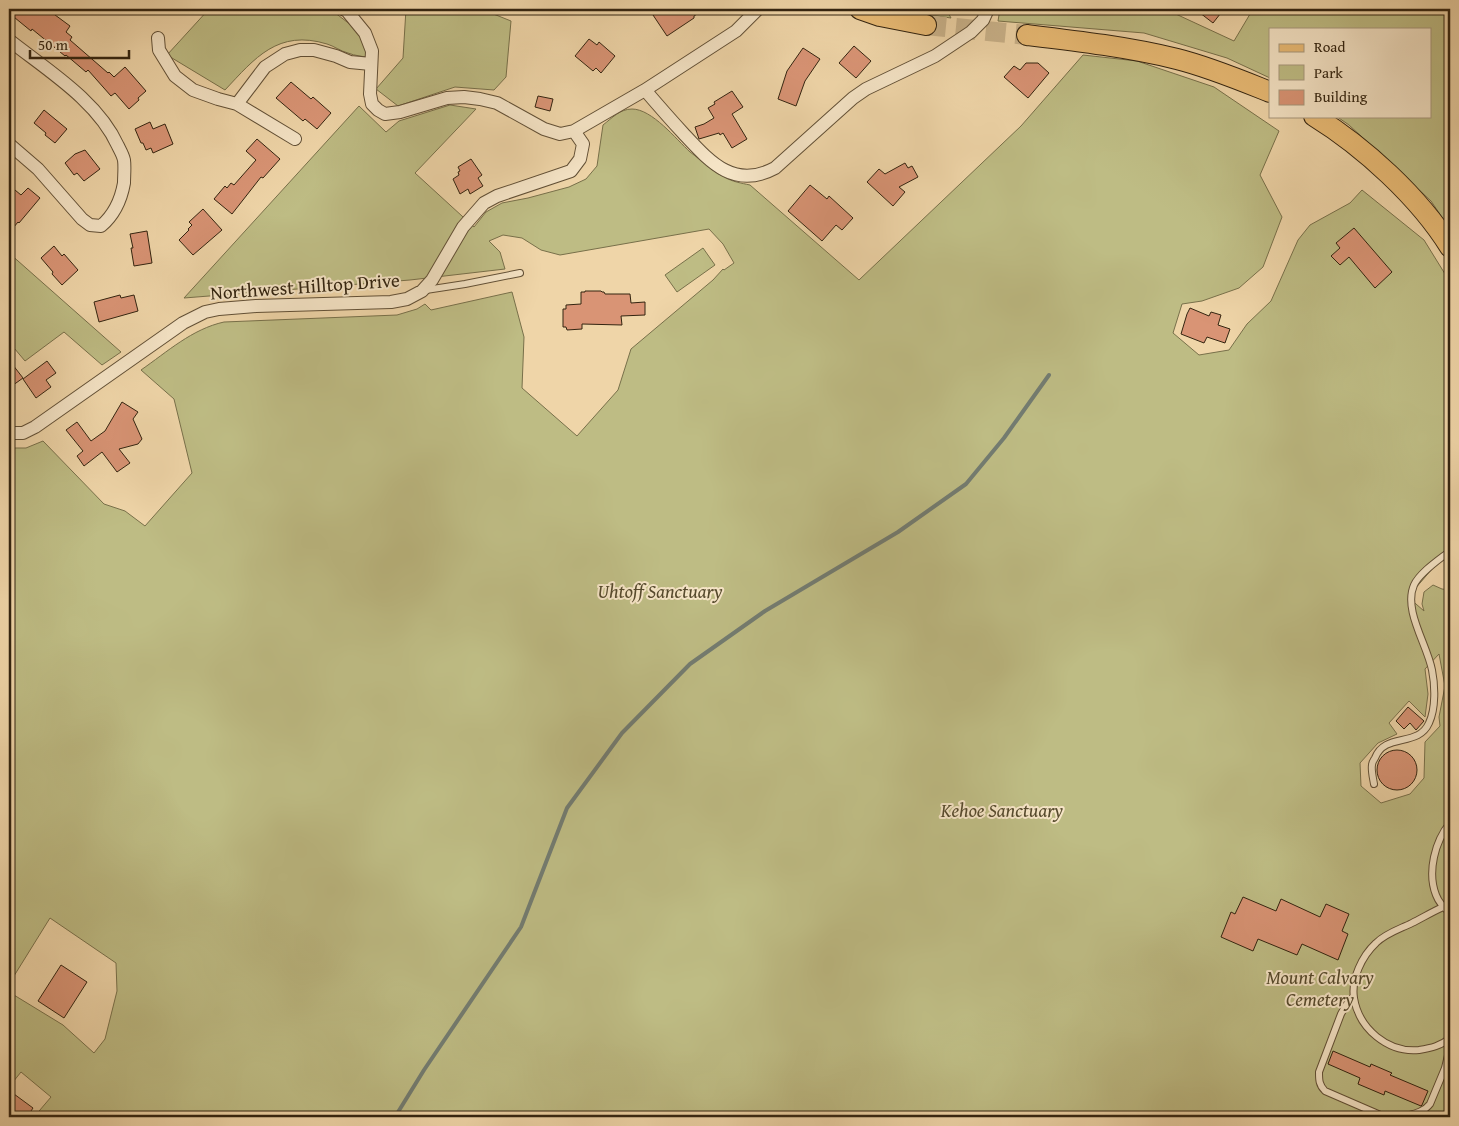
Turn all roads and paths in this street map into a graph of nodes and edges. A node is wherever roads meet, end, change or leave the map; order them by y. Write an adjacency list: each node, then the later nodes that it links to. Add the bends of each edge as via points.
1 (343, 9): 9 (street, via 365,33 372,51)
2 (758, 9): 10 (street, via 736,31)
3 (860, 9): 5 (main road)
4 (988, 9): 10 (street, via 983,20 971,32 922,63 866,88 763,175 739,175 716,166)
5 (926, 25)
6 (1027, 35): 11 (main road, via 1157,54)
7 (158, 38): 12 (street, via 159,50 175,76 192,90)
8 (9, 40): 16 (street, via 84,100 114,138 124,160 124,179 122,193 109,219 101,226 90,225 38,169)
9 (371, 64): 12 (street, via 350,62 314,50 285,54 265,67); 14 (street, via 372,104 385,114 447,98 464,97 497,103 544,129 560,134)
10 (645, 90): 14 (street)
11 (1269, 92)
12 (237, 104): 15 (street)
13 (1317, 118): 17 (main road, via 1381,168 1424,212)
14 (574, 131): 19 (street, Northwest Hilltop Drive, via 584,144 580,159 570,171 484,203 463,227)
15 (295, 139)
16 (9, 144)
17 (1450, 247)
18 (520, 273): 19 (lane)
19 (422, 291): 20 (street, Northwest Hilltop Drive, via 407,299 391,302 256,306 205,312 183,323 35,427 23,433)
20 (9, 433)
21 (1450, 551): 22 (lane, via 1414,585 1411,602 1432,670 1434,692 1430,722 1418,736 1387,743 1377,753 1372,765)
22 (1374, 784)
23 (1450, 823): 24 (lane, via 1438,843 1433,873 1436,897)
24 (1443, 907): 25 (lane); 26 (lane, via 1377,942 1357,973)
25 (1450, 913)
26 (1353, 997): 27 (lane, via 1369,1030 1390,1045 1424,1049 1436,1047); 29 (lane, via 1342,1014 1319,1072 1319,1081 1325,1091)
27 (1450, 1038)
28 (1450, 1047): 30 (lane, via 1430,1104 1421,1112)
29 (1385, 1117)
30 (1402, 1117)

